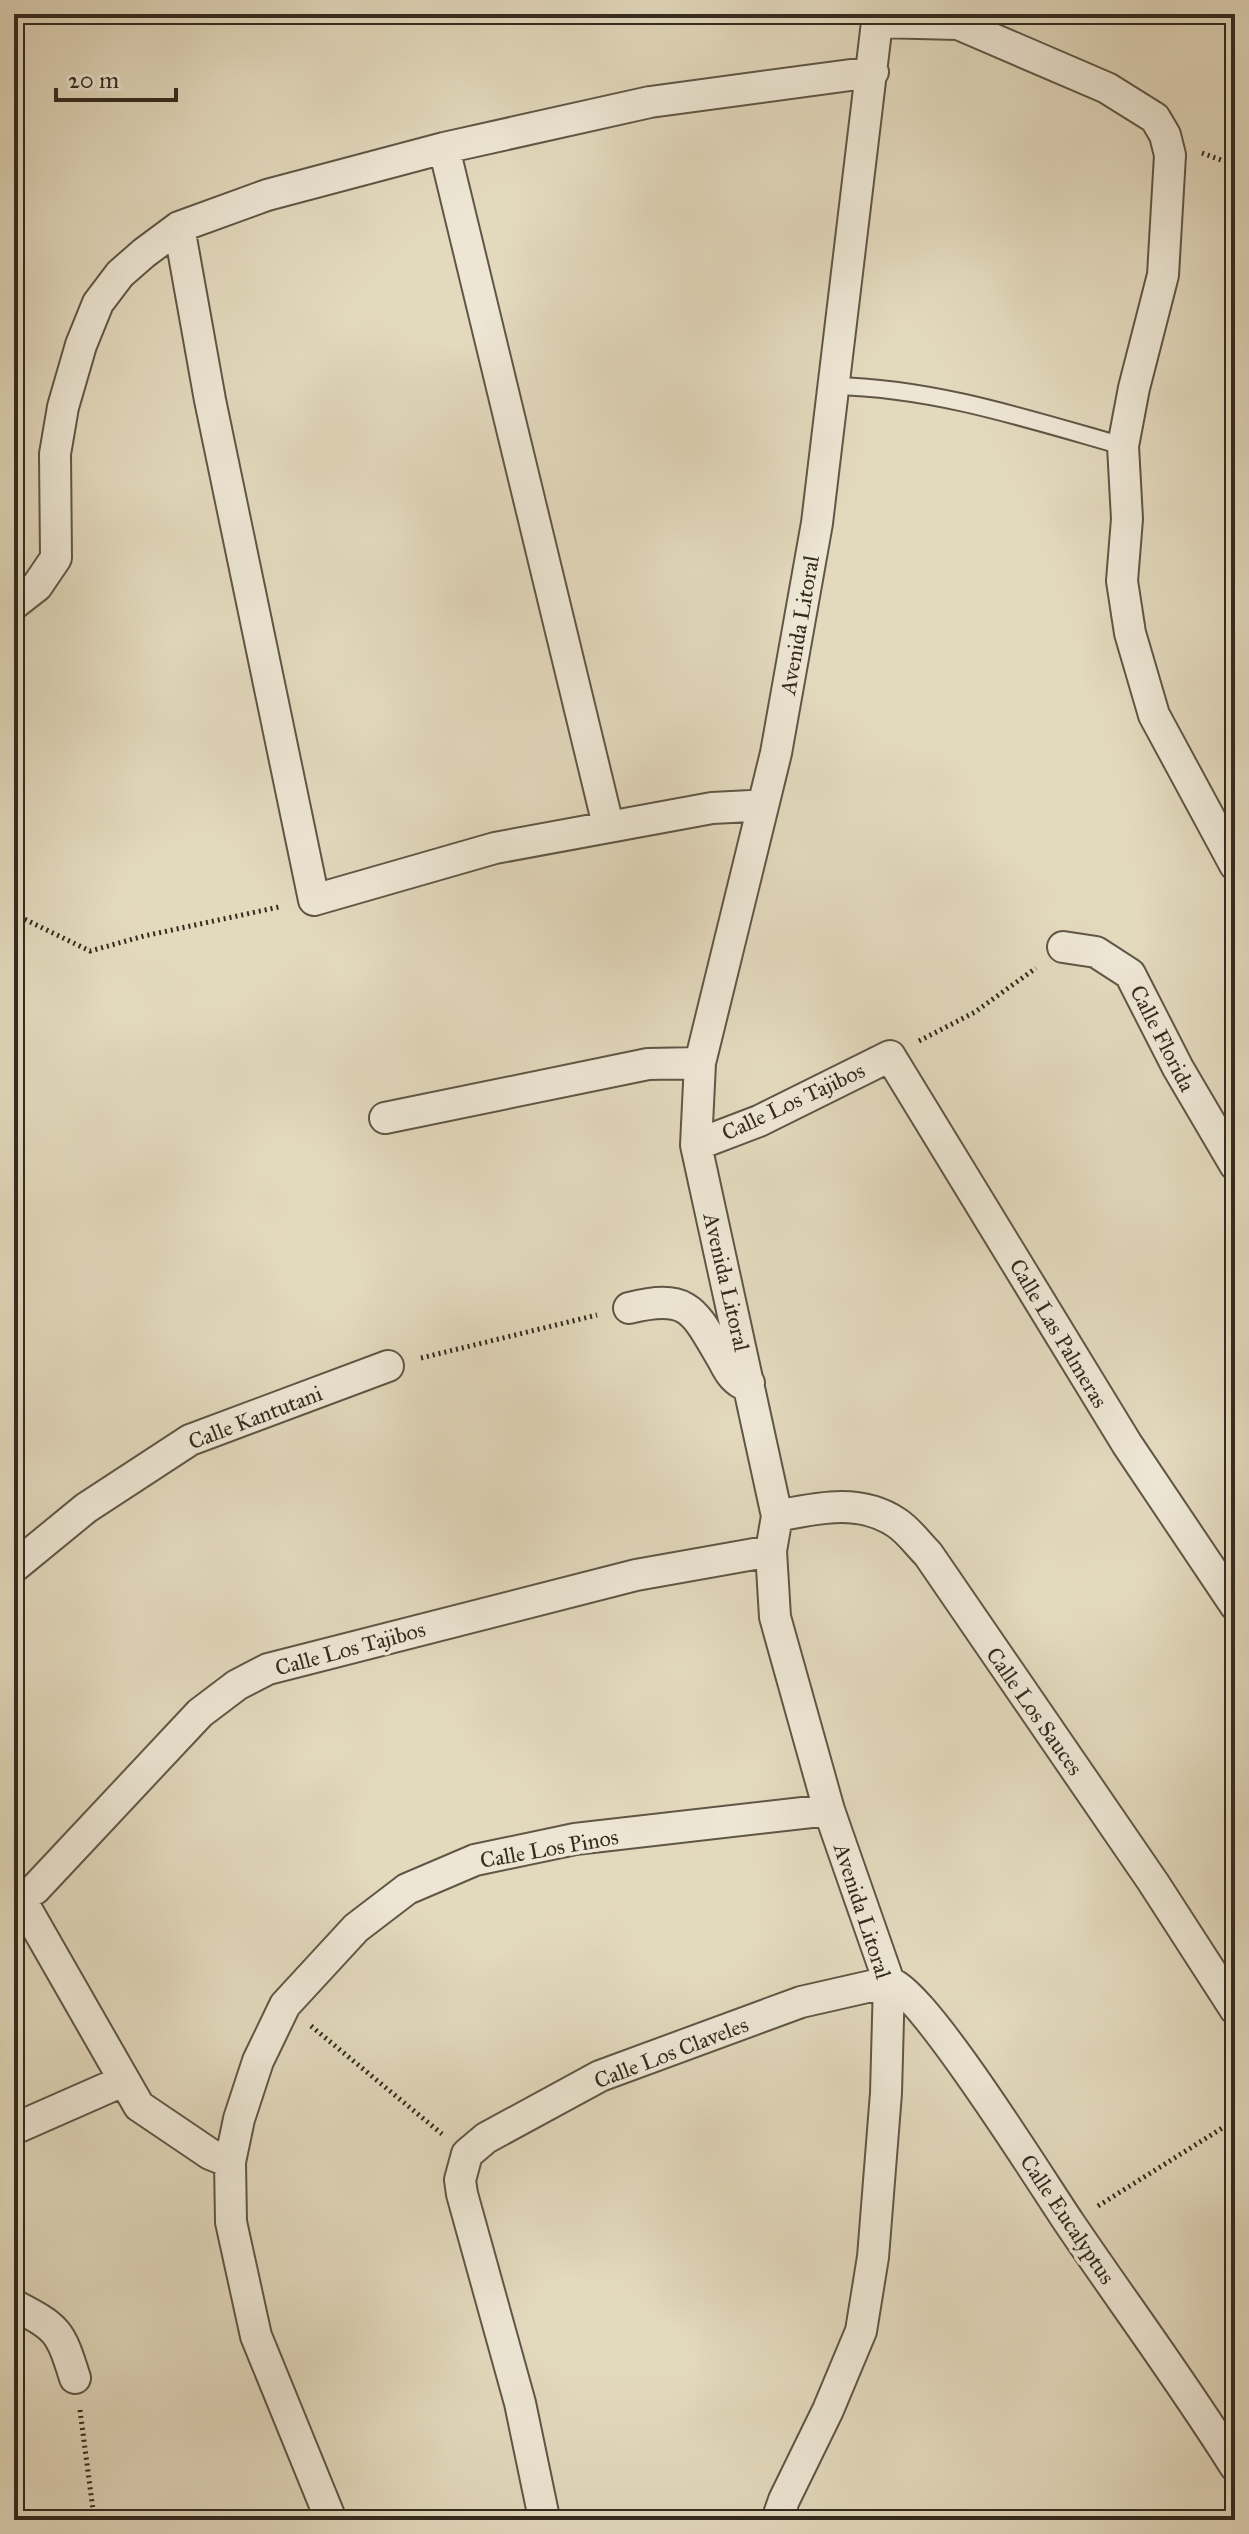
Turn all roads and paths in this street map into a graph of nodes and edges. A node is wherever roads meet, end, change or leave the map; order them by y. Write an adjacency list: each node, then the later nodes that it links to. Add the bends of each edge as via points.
1 (878, 18): 2 (street, Avenida Litoral); 6 (street, via 958,24 1107,88 1155,118 1165,135 1170,155 1163,275)
2 (873, 72): 3 (street, via 650,102); 5 (street, Avenida Litoral)
3 (444, 148): 4 (street, via 267,195); 9 (street)
4 (179, 227): 7 (street, via 120,274 98,303 63,407 55,454 56,558 37,586); 11 (street)
5 (834, 386): 6 (lane, via 978,404); 8 (street, Avenida Litoral, via 814,539)
6 (1123, 446): 10 (street, via 1127,519 1122,581 1130,633 1154,715)
7 (14, 604)
8 (762, 809): 9 (street, via 712,808); 15 (street, Avenida Litoral)
9 (608, 825): 11 (street, via 495,848)
10 (1235, 865)
11 (314, 900): 12 (path, via 90,951)
12 (14, 914)
13 (1063, 947): 14 (path, via 975,1012); 18 (street, Calle Florida, via 1096,952 1130,974)
14 (890, 1056): 17 (street, Calle Los Tajibos, via 759,1121); 25 (street, Calle Las Palmeras, via 1127,1444)
15 (700, 1063): 16 (street, via 648,1064); 17 (street, Avenida Litoral)
16 (385, 1118)
17 (696, 1145): 21 (street, Avenida Litoral)
18 (1235, 1165)
19 (629, 1308): 20 (path); 21 (street, via 657,1301 687,1309 698,1317 733,1376)
20 (388, 1366): 24 (street, Calle Kantutani, via 190,1440 86,1508)
21 (749, 1383): 22 (street, Avenida Litoral)
22 (777, 1516): 23 (street, Avenida Litoral); 30 (street, Calle Los Sauces, via 820,1507 877,1512 900,1525 928,1554)
23 (771, 1551): 26 (street, Avenida Litoral, via 775,1617); 27 (street, Calle Los Tajibos, via 636,1575 268,1669 200,1713 35,1889)
24 (14, 1567)
25 (1235, 1605)
26 (829, 1810): 28 (street, Avenida Litoral); 29 (street, Calle Los Pinos, via 575,1839 475,1860 407,1889 356,1928)
27 (17, 1900): 31 (street)
28 (889, 1982): 34 (street, Calle Los Claveles, via 801,2002 600,2076 486,2138); 36 (street, Calle Eucalyptus, via 912,1999 967,2070); 43 (street, Avenida Litoral, via 873,2257 861,2331)
29 (285, 2005): 34 (path); 35 (street, Calle Los Pinos, via 258,2061)
30 (1235, 2009)
31 (123, 2081): 33 (street); 35 (street, via 139,2106)
32 (1235, 2120): 36 (path)
33 (14, 2129)
34 (467, 2154): 41 (street, via 462,2194 520,2403)
35 (230, 2162): 42 (street, Calle Los Pinos, via 231,2222 256,2336)
36 (1070, 2224): 39 (street, Calle Eucalyptus)
37 (14, 2305): 38 (street, via 58,2334)
38 (75, 2378): 40 (path)
39 (1235, 2466)
40 (93, 2510)
41 (544, 2518)
42 (331, 2520)
43 (777, 2520)

